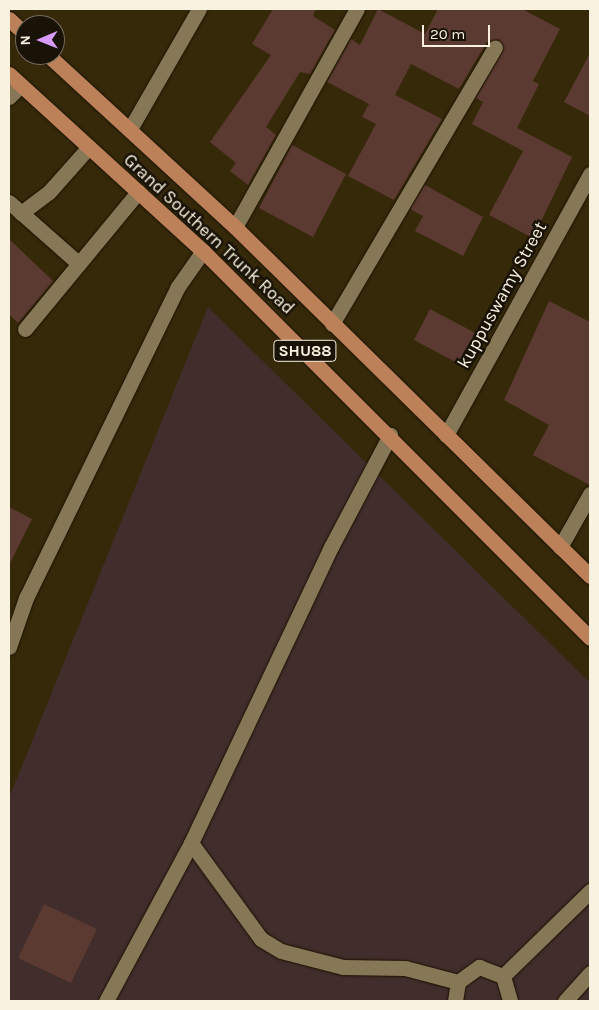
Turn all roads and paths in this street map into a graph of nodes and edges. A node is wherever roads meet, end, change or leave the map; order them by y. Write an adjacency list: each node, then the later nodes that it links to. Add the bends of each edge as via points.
1 (199, 9): 8 (street)
2 (357, 9): 14 (street)
3 (495, 47): 17 (street)
4 (59, 65): 8 (main road, Grand Southern Trunk Road / SHU88)
5 (9, 74): 6 (main road, Grand Southern Trunk Road / SHU88)
6 (21, 85): 7 (street); 9 (main road, Grand Southern Trunk Road / SHU88)
7 (9, 97)
8 (130, 129): 14 (main road, Grand Southern Trunk Road / SHU88)
9 (89, 147): 11 (main road, Grand Southern Trunk Road / SHU88); 13 (street, via 49,192)
10 (590, 174): 20 (street, kuppuswamy Street)
11 (138, 192): 15 (main road, Grand Southern Trunk Road / SHU88); 16 (street)
12 (9, 202): 13 (street)
13 (22, 213): 16 (street)
14 (235, 227): 17 (main road, Grand Southern Trunk Road / SHU88)
15 (203, 250): 19 (main road, Grand Southern Trunk Road / SHU88); 25 (street, via 172,297 26,598)
16 (78, 263): 18 (street)
17 (332, 324): 20 (main road, Grand Southern Trunk Road / SHU88)
18 (25, 329)
19 (390, 435): 24 (main road, Grand Southern Trunk Road / SHU88); 26 (street, via 331,547)
20 (446, 435): 22 (main road, Grand Southern Trunk Road / SHU88)
21 (590, 494): 22 (street)
22 (560, 547): 23 (main road, Grand Southern Trunk Road / SHU88)
23 (590, 576)
24 (590, 638)
25 (9, 647)
26 (192, 843): 30 (street, via 261,939 281,951 343,967 405,968); 31 (street)
27 (590, 891): 29 (street)
28 (590, 973): 34 (street)
29 (504, 976): 30 (street, via 479,967); 33 (street)
30 (458, 982): 32 (street)
31 (106, 1001)
32 (456, 1001)
33 (510, 1001)
34 (565, 1001)

